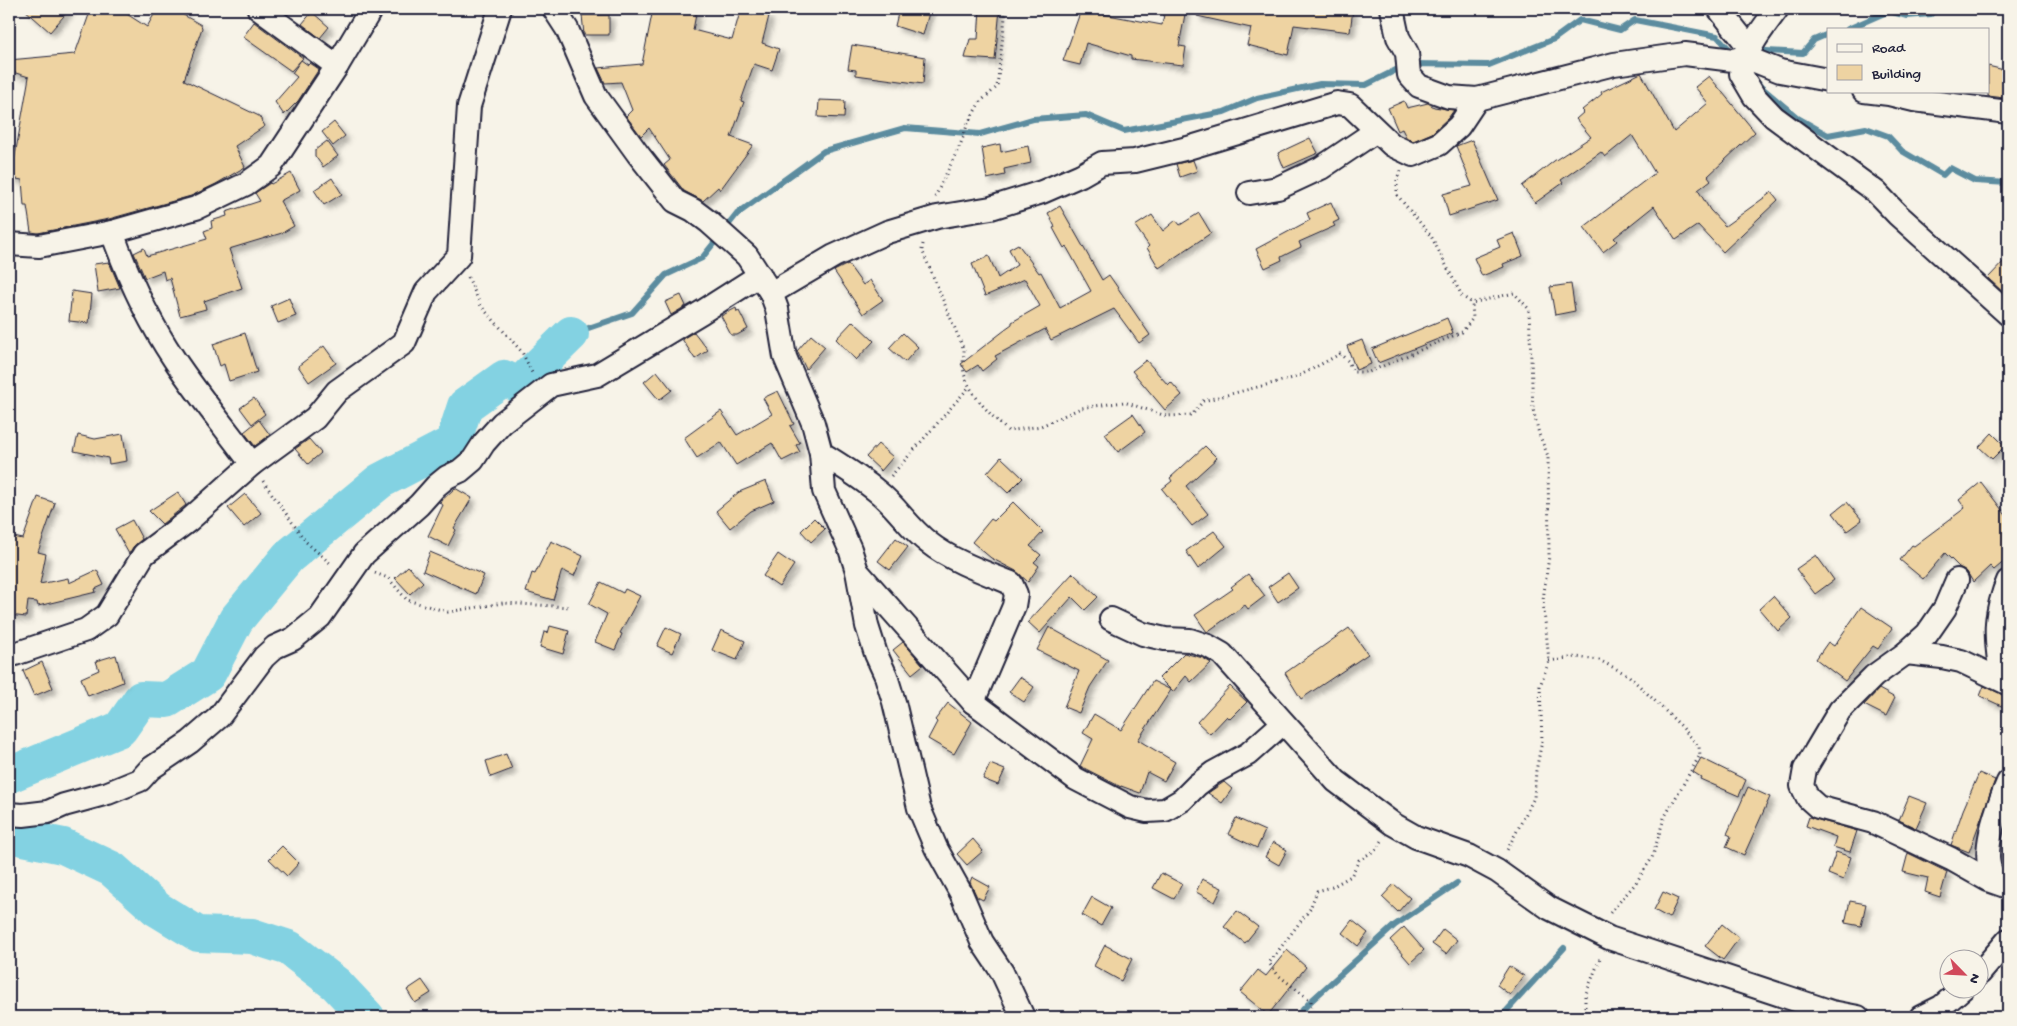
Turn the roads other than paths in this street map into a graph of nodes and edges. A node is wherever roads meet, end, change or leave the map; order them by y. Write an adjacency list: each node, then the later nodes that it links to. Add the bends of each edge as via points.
1 (259, 9): 9 (street)
2 (371, 9): 9 (street)
3 (500, 9): 21 (street, via 469,106 458,256 426,292 404,343 337,391 315,418)
4 (554, 9): 18 (street, via 567,29 596,96 638,154 675,201 709,222 747,256)
5 (1392, 9): 12 (street, via 1398,37 1406,53 1409,75 1419,86 1449,97)
6 (1719, 9): 8 (street)
7 (1777, 9): 8 (street)
8 (1747, 52): 10 (street, via 1780,71); 12 (street, via 1733,60 1685,54 1614,64); 19 (street, via 1741,74 1754,96 1774,117 1876,192)
9 (337, 66): 16 (street, via 271,166 246,184 196,208)
10 (1827, 80)
11 (1872, 92): 13 (street)
12 (1477, 99): 14 (street, via 1460,126 1439,144 1413,155 1392,145)
13 (2008, 112)
14 (1376, 131): 15 (street, via 1312,172 1278,188); 18 (street, via 1350,105 1337,103 1188,148 1135,160 1102,163 1042,192 991,208 925,220 887,232 819,264)
15 (1249, 193)
16 (112, 232): 17 (street, via 38,246); 21 (street, via 125,269 170,353)
17 (9, 244)
18 (765, 284): 20 (street, via 777,309 785,357 804,400); 32 (street, via 702,312 597,375 551,385 502,423 467,466 436,486 364,554 320,617 264,657 219,717 140,780 48,812)
19 (2008, 314)
20 (821, 453): 22 (street, via 824,491); 29 (street, via 878,491 930,545 1012,583 1016,594 1014,606)
21 (252, 464): 27 (street, via 188,521 144,554 107,615 86,630)
22 (857, 572): 29 (street); 38 (street, via 867,626 894,702 919,808 982,942 1002,972)
23 (1958, 580): 26 (street, via 1928,634)
24 (2008, 581): 28 (street, via 1997,622 1999,663)
25 (1111, 619): 30 (street, via 1143,634 1190,640 1222,654)
26 (1906, 653): 28 (street, via 1961,661); 33 (street, via 1874,676 1840,710 1805,769 1802,786 1818,807 1873,822)
27 (9, 656)
28 (2007, 683)
29 (973, 702): 30 (street, via 1076,779 1130,807 1146,811 1165,810 1182,800 1213,773 1248,754)
30 (1283, 723): 39 (street, via 1336,781 1393,824 1416,837 1470,856 1497,870 1549,908 1602,934 1832,1012)
31 (2008, 782): 33 (street, via 1990,836 1988,863 1993,875)
32 (9, 814)
33 (2007, 887)
34 (2008, 940): 35 (street)
35 (1990, 961)
36 (1954, 998): 37 (street)
37 (1940, 1014): 40 (street)
38 (1023, 1017)
39 (1858, 1017)
40 (1922, 1017)

